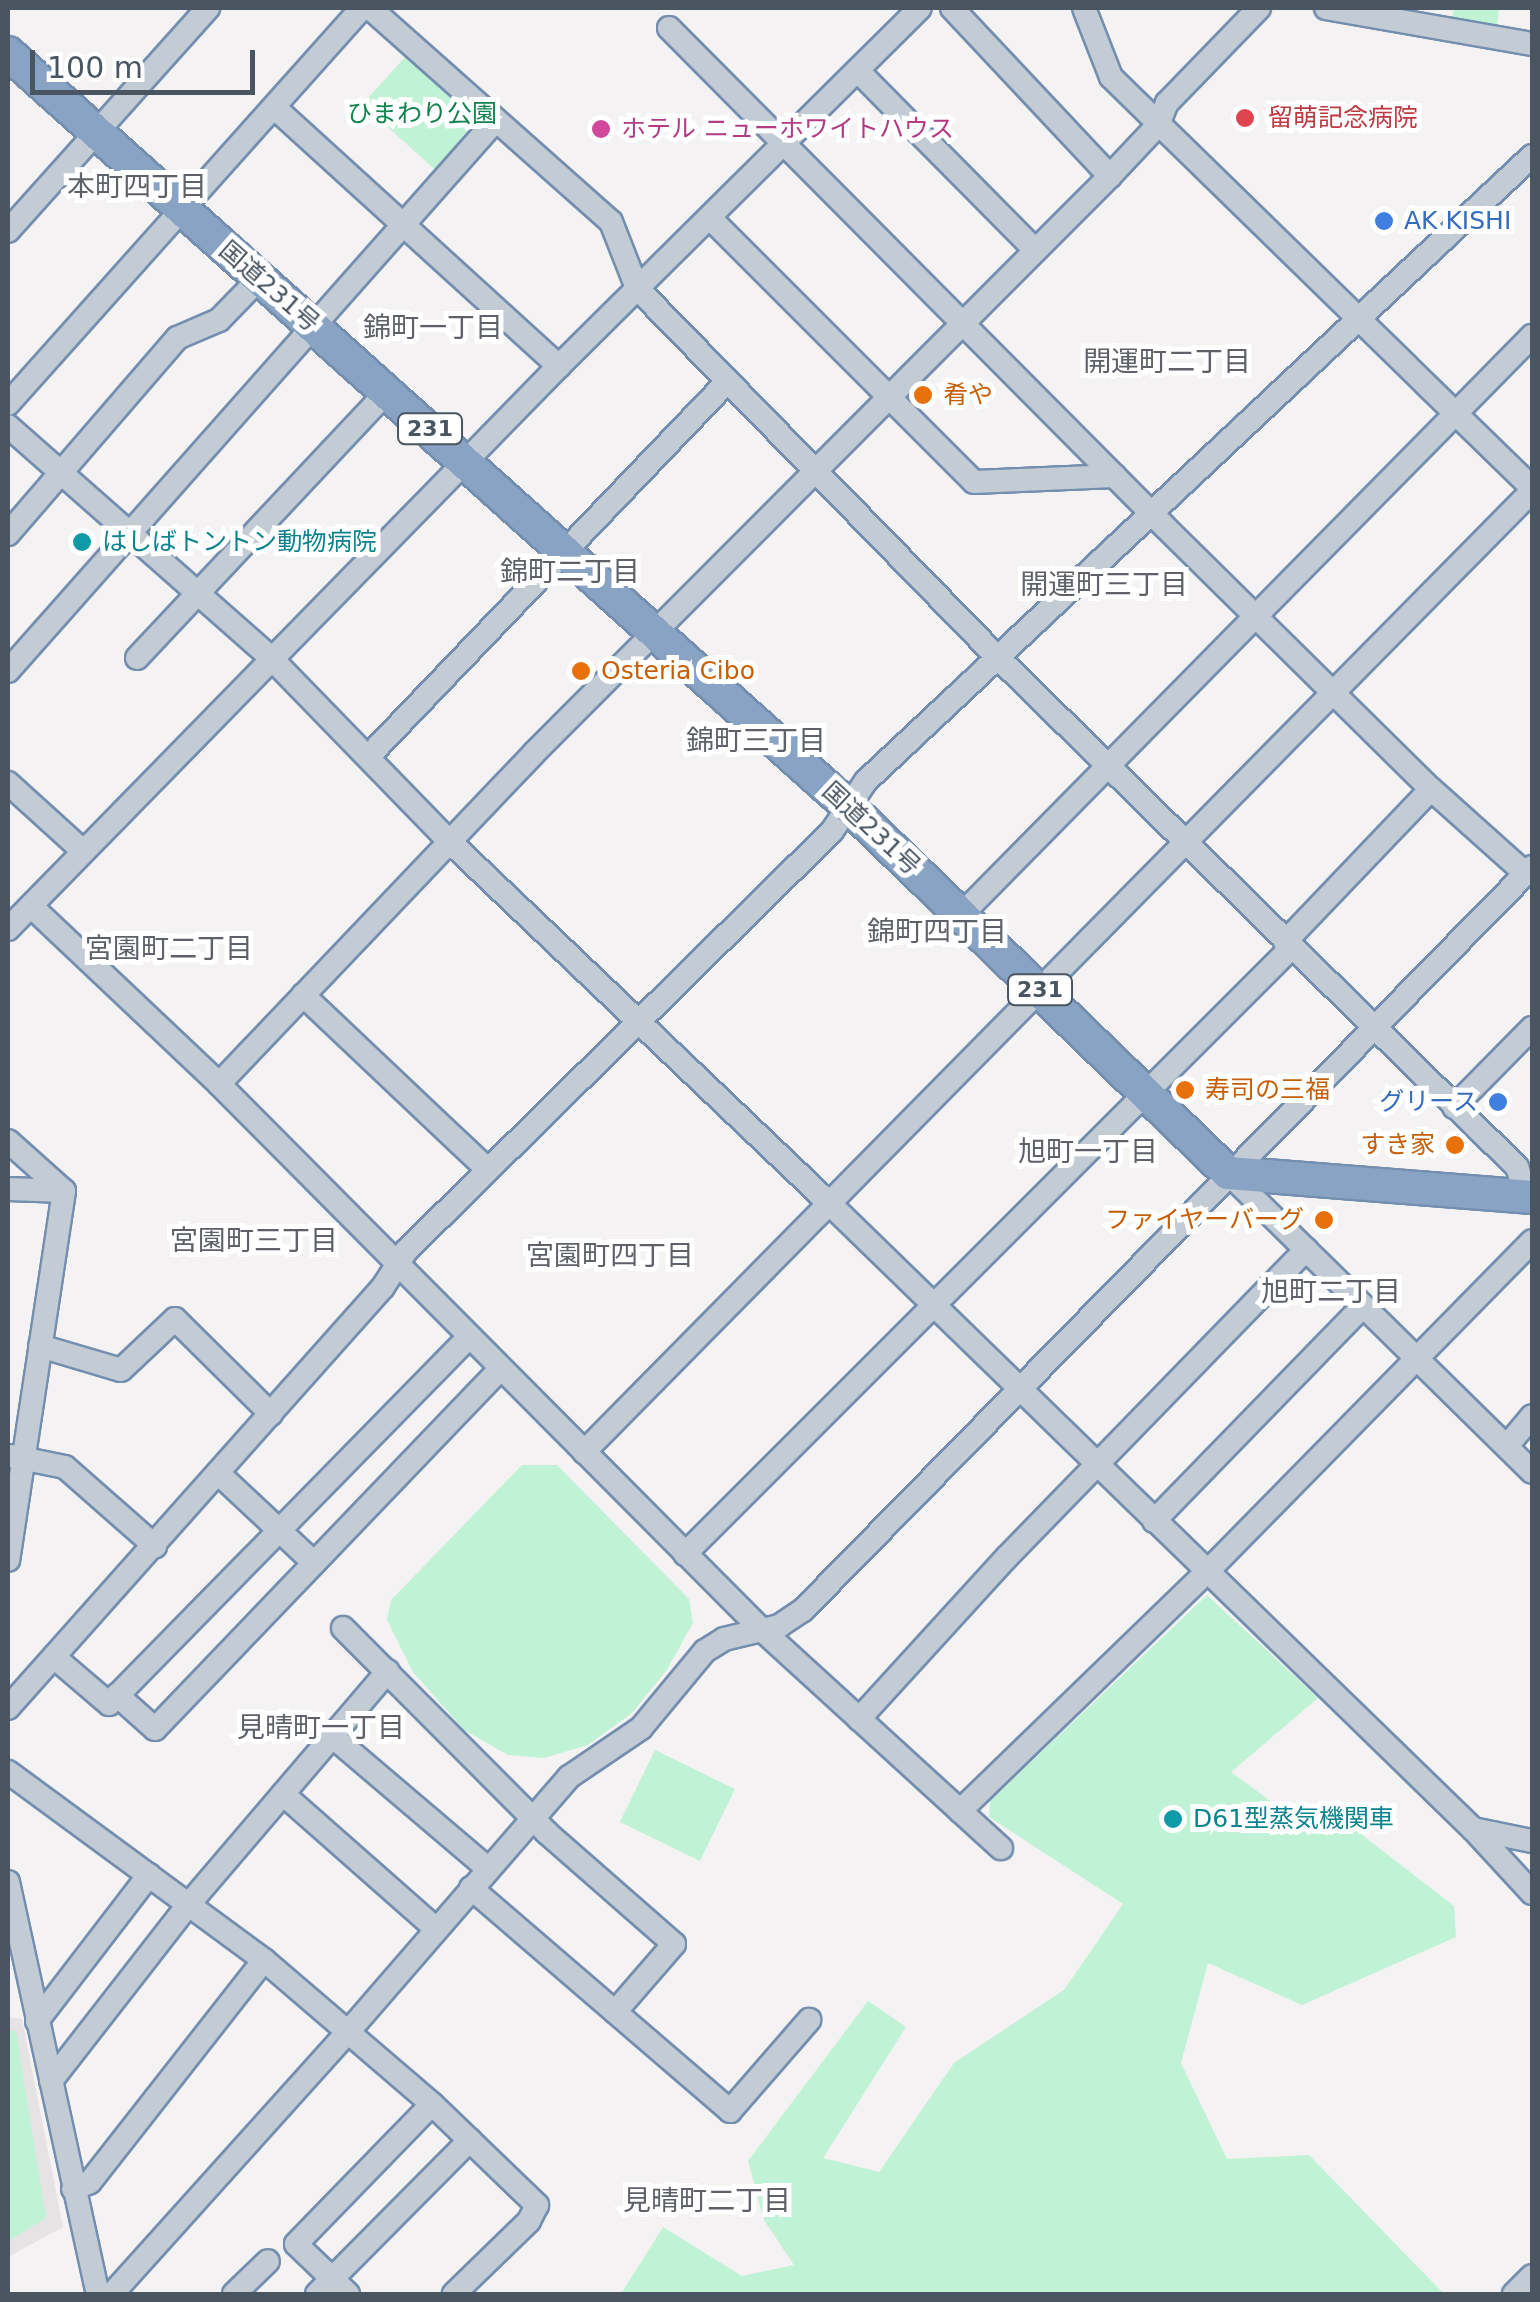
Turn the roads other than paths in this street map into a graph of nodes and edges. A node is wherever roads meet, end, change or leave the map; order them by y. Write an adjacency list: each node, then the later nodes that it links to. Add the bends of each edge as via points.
1 (208, 8): 16 (street)
2 (362, 8): 13 (street)
3 (370, 8): 14 (street)
4 (920, 8): 12 (street)
5 (952, 8): 19 (street)
6 (1084, 8): 15 (street, via 1111,77)
7 (1260, 8): 15 (street, via 1167,104)
8 (1326, 8): 10 (street)
9 (668, 28): 17 (street)
10 (1532, 44)
11 (8, 53): 16 (highway, 国道231号 / 231)
12 (858, 71): 17 (street); 24 (street)
13 (275, 108): 20 (street); 22 (street)
14 (496, 120): 22 (street); 26 (street, via 611,222)
15 (1158, 125): 19 (street); 27 (street)
16 (97, 134): 20 (highway, 国道231号 / 231); 23 (street)
17 (782, 143): 21 (street); 28 (street)
18 (1532, 156): 27 (street)
19 (1110, 176): 24 (street)
20 (182, 212): 25 (highway, 国道231号 / 231); 35 (street)
21 (710, 218): 26 (street); 34 (street)
22 (404, 221): 29 (street); 31 (street)
23 (8, 232)
24 (1035, 250): 28 (street)
25 (260, 278): 29 (highway, 国道231号 / 231); 40 (street, via 219,320 177,338)
26 (637, 288): 31 (street); 32 (street)
27 (1361, 318): 36 (street); 43 (street)
28 (963, 323): 34 (street); 41 (street)
29 (312, 326): 33 (highway, 国道231号 / 231); 45 (street)
30 (1532, 336): 36 (street)
31 (559, 366): 38 (street)
32 (727, 382): 39 (street); 46 (street)
33 (388, 390): 38 (highway, 国道231号 / 231); 47 (street)
34 (887, 396): 39 (street); 41 (street, via 974,482)
35 (8, 404)
36 (1456, 414): 42 (street); 48 (street)
37 (8, 426): 40 (street)
38 (466, 461): 46 (highway, 国道231号 / 231); 52 (street)
39 (812, 471): 49 (street); 51 (street)
40 (60, 474): 44 (street); 45 (street)
41 (1114, 476): 43 (street)
42 (1532, 490): 54 (street)
43 (1151, 513): 48 (street); 51 (street)
44 (8, 534)
45 (129, 535): 47 (street); 53 (street)
46 (565, 553): 49 (highway, 国道231号 / 231); 55 (street)
47 (196, 592): 50 (street); 52 (street)
48 (1259, 617): 54 (street); 56 (street)
49 (652, 632): 59 (highway, 国道231号 / 231); 60 (street)
50 (136, 658)
51 (997, 658): 56 (street); 59 (street, via 866,781)
52 (272, 659): 55 (street); 62 (street)
53 (8, 671)
54 (1334, 692): 58 (street); 61 (street)
55 (368, 757): 60 (street)
56 (1110, 768): 61 (street); 65 (street)
57 (8, 784): 62 (street)
58 (1431, 789): 63 (street); 67 (street)
59 (850, 808): 65 (highway, 国道231号 / 231); 70 (street)
60 (448, 840): 69 (street); 70 (street)
61 (1187, 845): 67 (street); 68 (street)
62 (82, 850): 64 (street)
63 (1529, 871): 71 (street)
64 (31, 906): 66 (street); 73 (street)
65 (962, 914): 68 (highway, 国道231号 / 231)
66 (8, 930)
67 (1288, 944): 71 (street); 74 (street)
68 (1042, 991): 74 (highway, 国道231号 / 231); 82 (street)
69 (303, 995): 73 (street); 77 (street)
70 (640, 1020): 77 (street); 82 (street)
71 (1372, 1027): 75 (street); 78 (street)
72 (1532, 1028): 75 (street)
73 (219, 1084): 85 (street)
74 (1144, 1091): 78 (highway, 国道231号 / 231); 86 (street)
75 (1454, 1107): 81 (street, via 1517,1167)
76 (8, 1141): 80 (street)
77 (488, 1169): 85 (street)
78 (1228, 1173): 81 (highway); 84 (street); 92 (street)
79 (8, 1190): 80 (street)
80 (64, 1191): 89 (street)
81 (1530, 1197)
82 (830, 1204): 86 (street); 96 (street)
83 (1532, 1242): 90 (street)
84 (1306, 1250): 87 (street); 98 (street)
85 (397, 1266): 88 (street); 93 (street)
86 (934, 1305): 92 (street); 104 (street)
87 (1362, 1307): 90 (street); 101 (street)
88 (469, 1337): 91 (street); 102 (street)
89 (40, 1346): 93 (street, via 121,1370 175,1319); 97 (street)
90 (1413, 1358): 95 (street); 107 (street)
91 (500, 1369): 96 (street); 106 (street)
92 (1018, 1387): 98 (street); 109 (street, via 803,1610)
93 (271, 1414): 100 (street)
94 (1532, 1416): 95 (street)
95 (1507, 1446): 99 (street)
96 (584, 1452): 104 (street)
97 (15, 1456): 103 (street, via 65,1467); 105 (street)
98 (1096, 1464): 101 (street); 114 (street)
99 (1532, 1472)
100 (218, 1474): 102 (street); 103 (street)
101 (1154, 1521): 107 (street)
102 (280, 1531): 106 (street); 112 (street)
103 (154, 1546): 110 (street)
104 (686, 1554): 109 (street)
105 (8, 1560)
106 (314, 1563): 112 (street, via 155,1729)
107 (1206, 1573): 118 (street); 120 (street)
108 (343, 1628): 111 (street)
109 (761, 1629): 114 (street); 119 (street, via 705,1650 641,1728 569,1777)
110 (54, 1657): 112 (street, via 110,1704); 113 (street)
111 (388, 1671): 115 (street); 119 (street)
112 (118, 1695)
113 (8, 1708)
114 (859, 1719): 118 (street)
115 (332, 1736): 117 (street); 123 (street)
116 (8, 1772): 124 (street)
117 (283, 1794): 128 (street); 129 (street)
118 (960, 1811): 122 (street)
119 (532, 1816): 123 (street); 133 (street, via 674,1944)
120 (1473, 1829): 121 (street); 127 (street)
121 (1532, 1841)
122 (1001, 1848)
123 (488, 1869): 126 (street)
124 (149, 1875): 128 (street); 132 (street)
125 (8, 1882): 132 (street)
126 (471, 1888): 129 (street); 133 (street)
127 (1532, 1892)
128 (189, 1904): 130 (street); 136 (street)
129 (435, 1928): 135 (street)
130 (264, 1960): 135 (street); 139 (street, via 90,2182)
131 (8, 1999): 132 (street)
132 (35, 2012): 136 (street)
133 (614, 2012): 134 (street, via 730,2111)
134 (809, 2020)
135 (349, 2031): 137 (street); 144 (street)
136 (51, 2080): 139 (street)
137 (432, 2104): 138 (street); 142 (street, via 296,2244)
138 (470, 2140): 142 (street); 146 (street, via 537,2205 529,2222)
139 (73, 2189): 143 (street)
140 (268, 2260): 145 (street)
141 (1532, 2276): 147 (street)
142 (333, 2289)
143 (98, 2294)
144 (112, 2294)
145 (234, 2294)
146 (454, 2294)
147 (1514, 2294)

